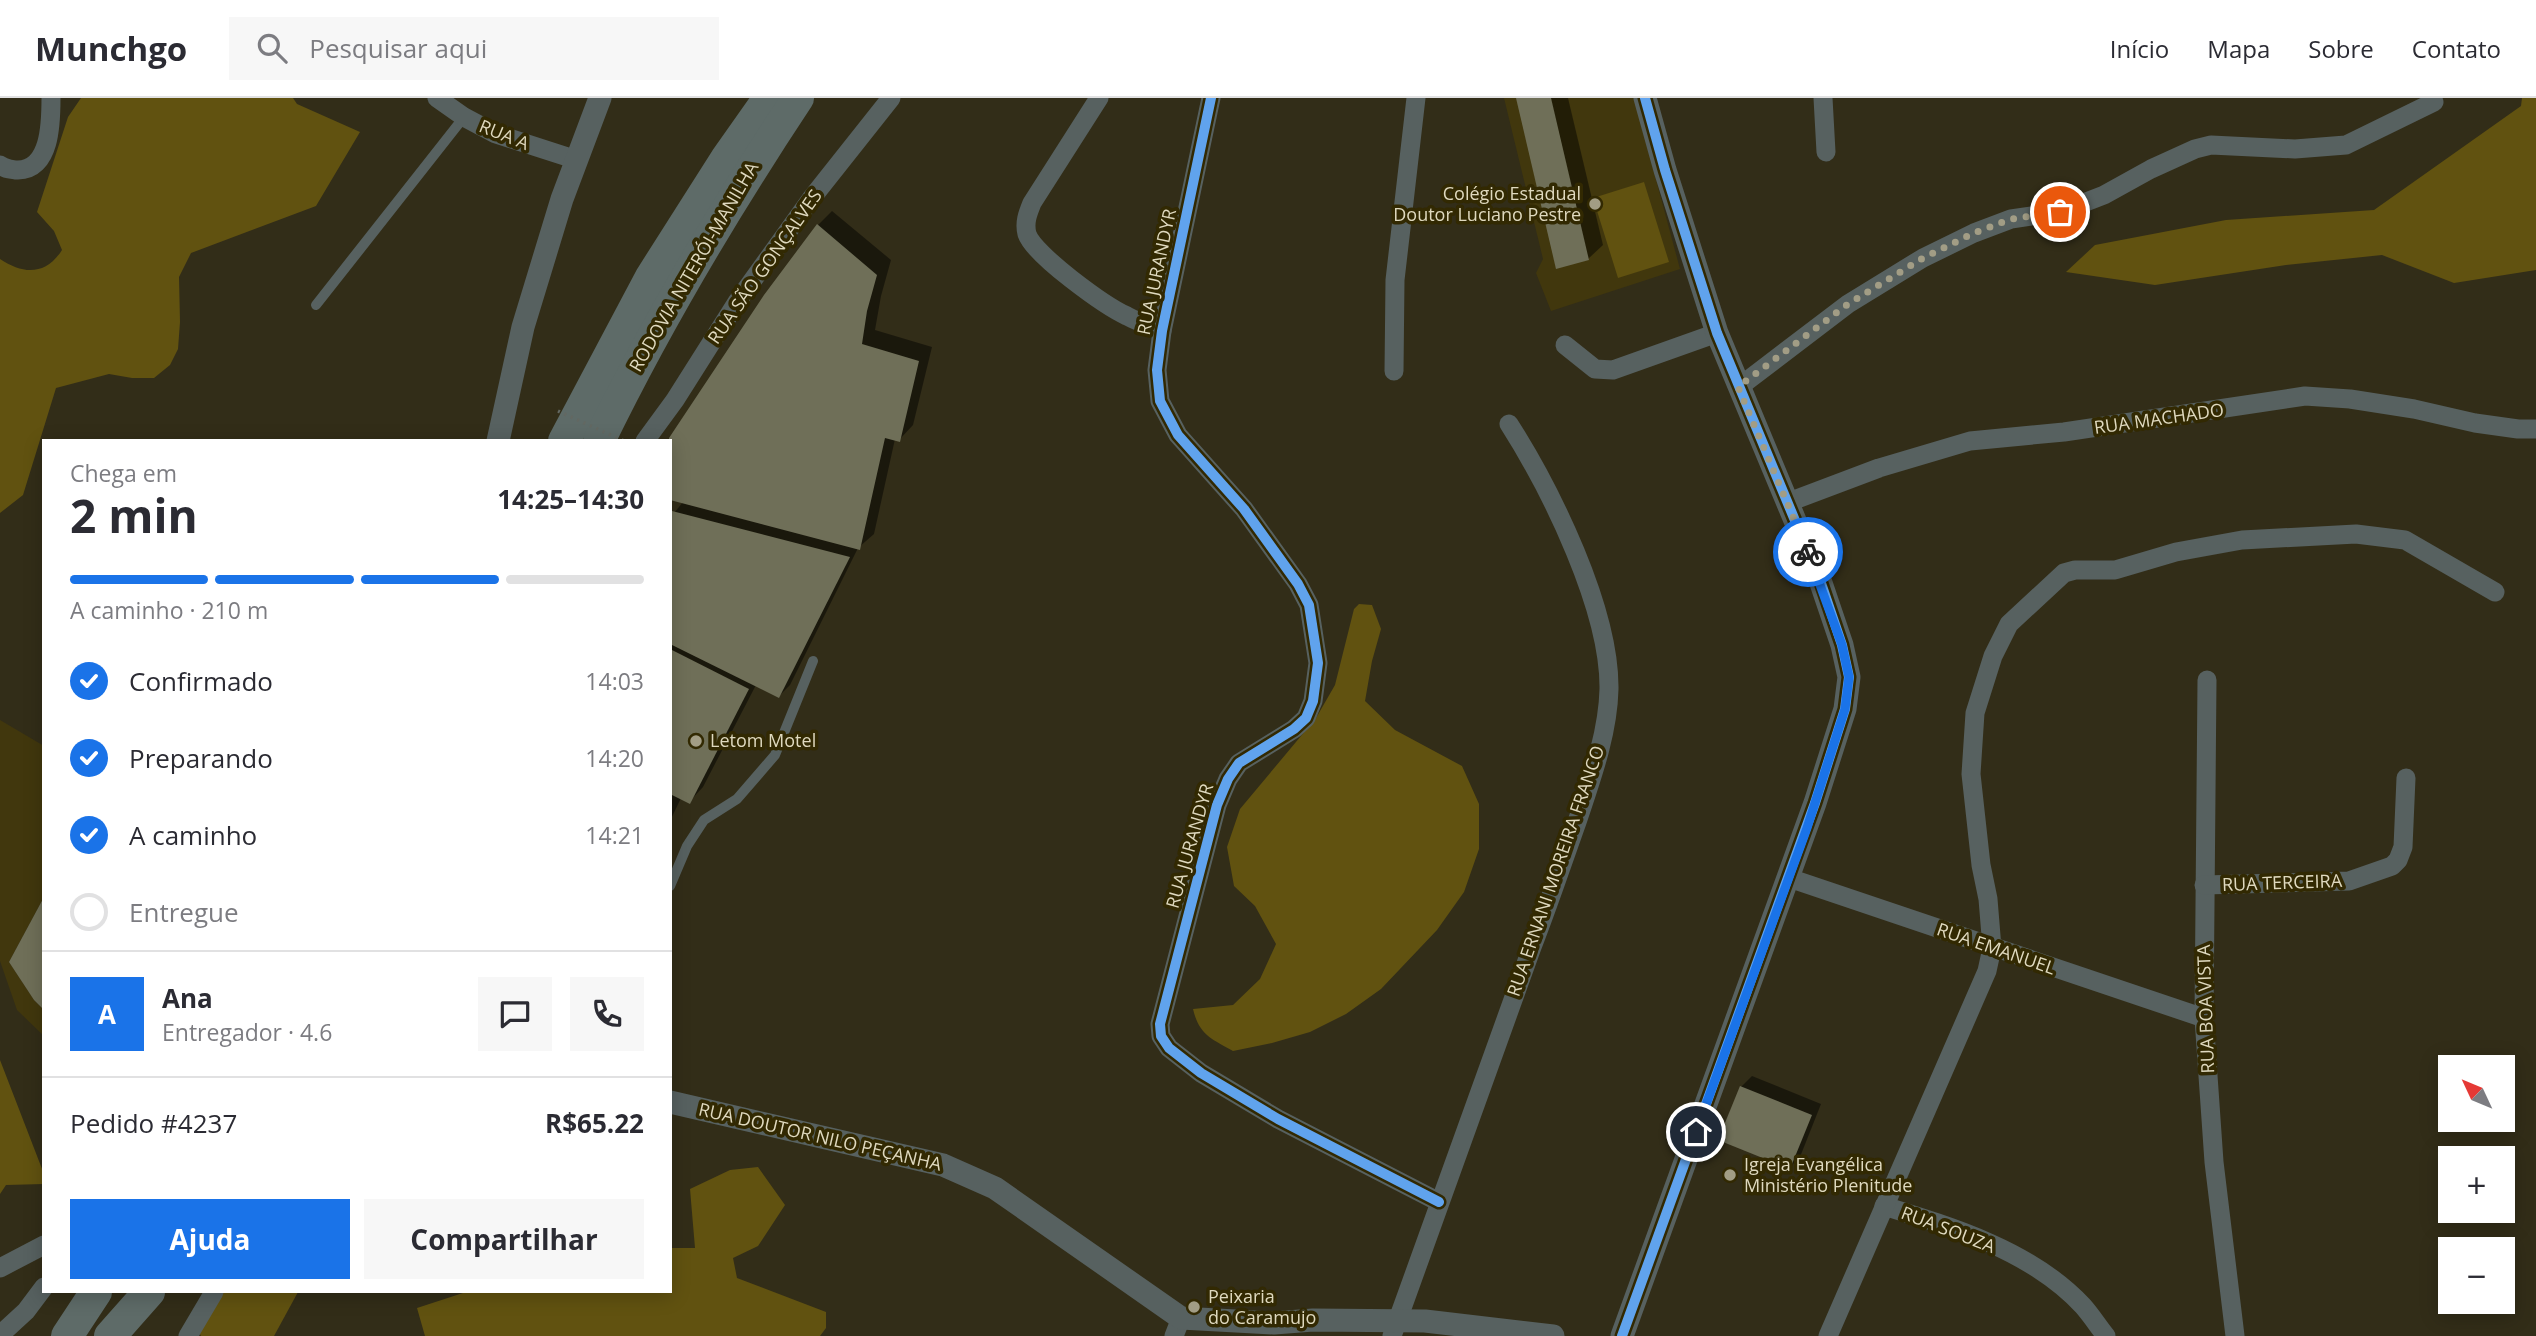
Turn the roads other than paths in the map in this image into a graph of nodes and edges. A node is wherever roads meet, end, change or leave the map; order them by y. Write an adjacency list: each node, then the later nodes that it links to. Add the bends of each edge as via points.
1 (51, 98): 16 (street, via 47,145 38,160 20,170)
2 (437, 98): 13 (street, RUA A)
3 (600, 98): 15 (street)
4 (769, 98): 26 (highway, RODOVIA NITERÓI-MANILHA, via 651,277)
5 (798, 98): 27 (highway, RODOVIA NITERÓI-MANILHA, via 735,193 633,370)
6 (891, 98): 28 (street, RUA SÃO GONÇALVES, via 737,302)
7 (1099, 98): 18 (street, via 1032,202 1026,231 1030,242 1048,259 1104,303)
8 (1211, 98): 18 (street, RUA JURANDYR)
9 (1416, 98): 21 (street, via 1395,280)
10 (1645, 98): 19 (street)
11 (1823, 98): 14 (street)
12 (2434, 102): 22 (street, via 2346,145 2295,149 2211,145 2195,149 2060,212 2011,219 1974,233 1848,304)
13 (464, 117): 15 (street, RUA A, via 496,134); 17 (lane)
14 (1826, 152)
15 (577, 160): 25 (street, via 523,327)
16 (0, 165)
17 (316, 305)
18 (1162, 331): 40 (street, RUA JURANDYR, via 1157,370 1160,401 1178,435 1244,509 1298,584 1309,605 1318,663 1306,718 1239,763 1220,796 1160,1024 1161,1036 1201,1073 1278,1119)
19 (1717, 333): 20 (street, via 1613,370 1595,369); 22 (street)
20 (1565, 345)
21 (1394, 371)
22 (1738, 387): 29 (street)
23 (1509, 424): 40 (street, RUA ERNANI MOREIRA FRANCO, via 1557,510 1589,590 1605,642 1609,688 1605,727 1589,787)
24 (2536, 429): 29 (street, RUA MACHADO, via 2305,396 2091,429 1970,441)
25 (498, 439)
26 (565, 439)
27 (600, 439)
28 (646, 439)
29 (1789, 502): 34 (street, via 1821,583 1849,677 1845,709)
30 (2495, 592): 37 (street, via 2405,540 2356,534 2242,540 2115,570 2064,573 2009,624 1993,656 1975,713 1971,774)
31 (813, 661): 35 (lane, via 775,755 737,799 704,820)
32 (2207, 680): 36 (street, RUA BOA VISTA)
33 (2406, 778): 36 (street, RUA TERCEIRA, via 2403,847 2392,866 2349,881)
34 (1789, 877): 37 (street, RUA EMANUEL); 56 (street)
35 (672, 882)
36 (2204, 885): 38 (street, RUA BOA VISTA)
37 (1992, 948): 38 (street, RUA EMANUEL); 41 (street, via 1987,971)
38 (2204, 1018): 59 (street, RUA BOA VISTA, via 2214,1162)
39 (672, 1102): 48 (street, RUA DOUTOR NILO PEÇANHA, via 943,1164 995,1188)
40 (1438, 1202): 49 (street, RUA ERNANI MOREIRA FRANCO)
41 (1884, 1206): 57 (street); 58 (street, RUA SOUZA, via 1990,1243 2043,1273 2082,1305)
42 (42, 1246): 43 (street)
43 (0, 1268)
44 (42, 1290): 51 (street)
45 (95, 1293): 52 (highway)
46 (148, 1293): 53 (highway)
47 (214, 1293): 54 (street)
48 (1177, 1327): 50 (street, RUA DOUTOR NILO PEÇANHA)
49 (1394, 1328): 50 (street, RUA DOUTOR NILO PEÇANHA); 55 (street, RUA DOUTOR NILO PEÇANHA, via 1425,1321)
50 (1273, 1329)
51 (0, 1335)
52 (67, 1336)
53 (110, 1336)
54 (188, 1336)
55 (1553, 1336)
56 (1622, 1336)
57 (1828, 1336)
58 (2106, 1336)
59 (2235, 1336)

